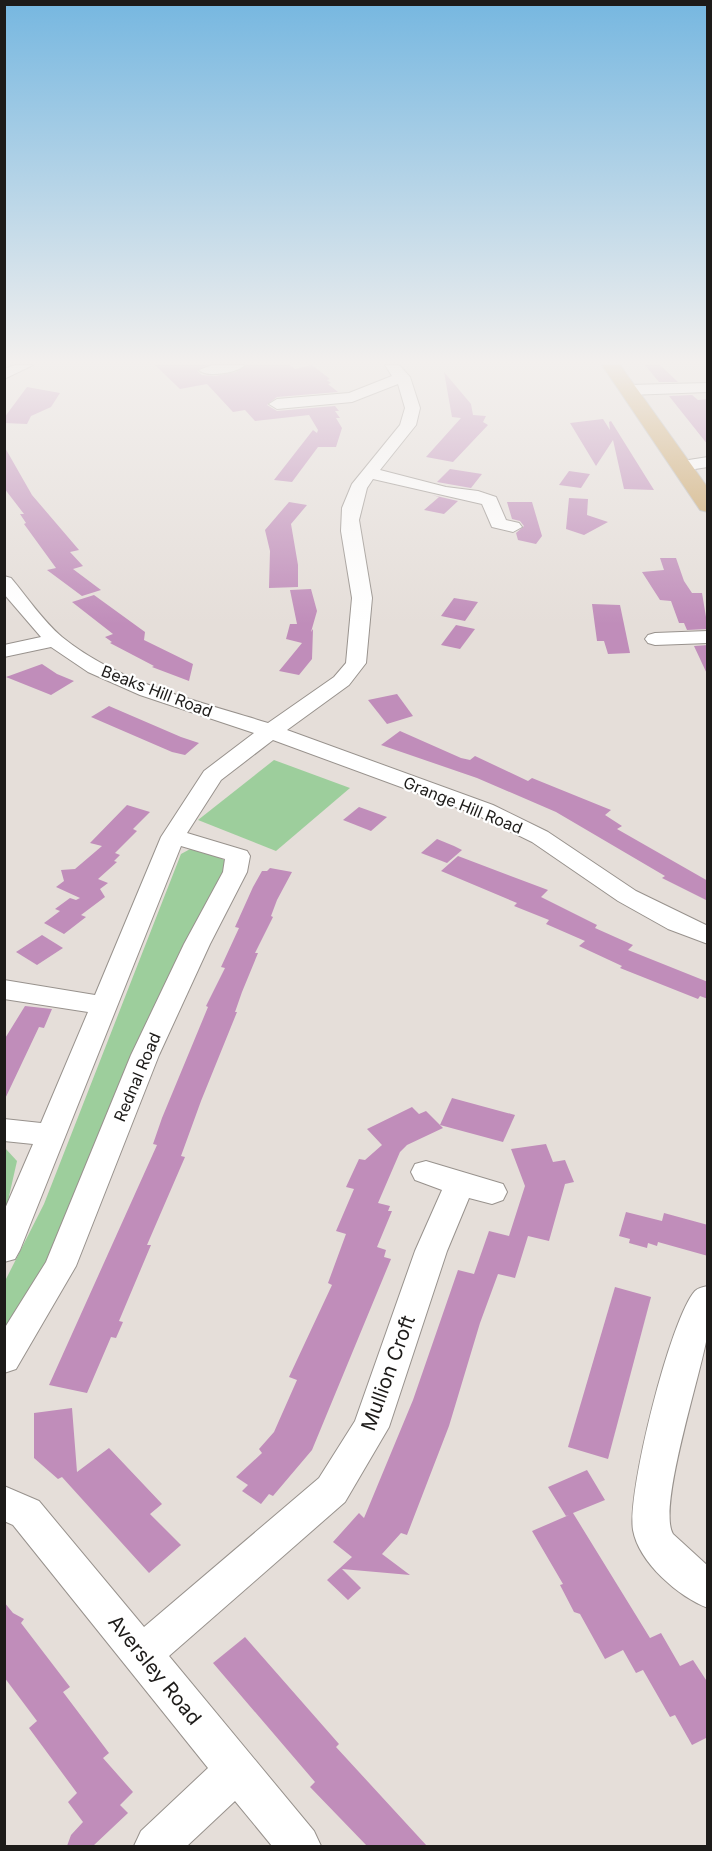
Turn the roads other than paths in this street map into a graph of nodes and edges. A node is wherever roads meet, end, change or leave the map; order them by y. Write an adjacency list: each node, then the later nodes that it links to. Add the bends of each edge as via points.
1 (388, 451): 5 (street)
2 (672, 451): 4 (highway)
3 (708, 462): 4 (street)
4 (682, 466): 6 (highway)
5 (370, 473): 7 (street, via 478,496 490,501 505,525); 13 (street, via 352,501 349,520 362,597 356,664 347,677)
6 (708, 505)
7 (475, 521)
8 (4, 582): 11 (street, Beaks Hill Road)
9 (708, 637): 10 (street)
10 (654, 639)
11 (54, 640): 12 (street); 13 (street, Beaks Hill Road, via 95,668 147,691)
12 (4, 651)
13 (270, 733): 14 (street, via 212,776); 15 (street, Grange Hill Road, via 494,814 540,837 627,896)
14 (173, 837): 17 (street); 23 (street, Rednal Road, via 231,852 238,856 235,872 145,1055 60,1266)
15 (708, 936)
16 (4, 989): 17 (street)
17 (106, 1005): 19 (street)
18 (4, 1130): 19 (street)
19 (52, 1135): 21 (street)
20 (426, 1172): 26 (street, Mullion Croft, via 476,1188 431,1251 371,1427 332,1490)
21 (4, 1250)
22 (704, 1303): 25 (street, via 668,1421 652,1530 658,1543)
23 (4, 1359)
24 (4, 1502): 26 (street, Aversley Road, via 26,1512)
25 (708, 1590)
26 (142, 1654): 27 (street, Aversley Road)
27 (236, 1771): 28 (street); 29 (street, Aversley Road)
28 (156, 1846)
29 (299, 1846)

